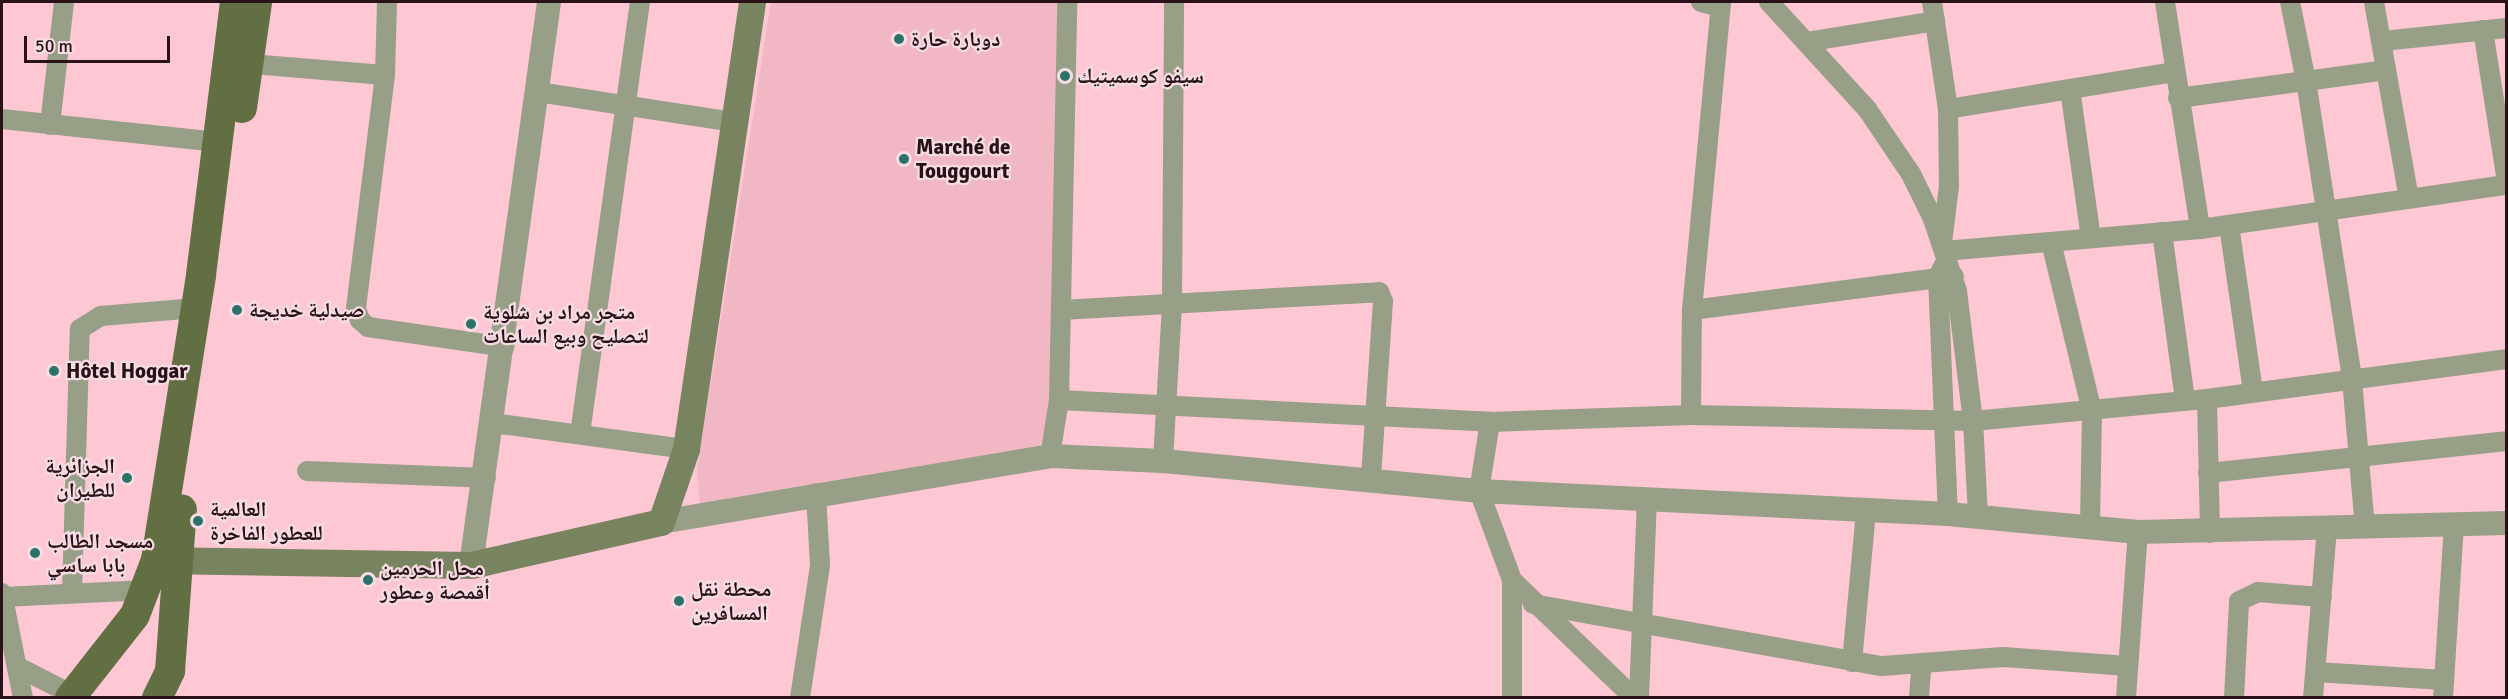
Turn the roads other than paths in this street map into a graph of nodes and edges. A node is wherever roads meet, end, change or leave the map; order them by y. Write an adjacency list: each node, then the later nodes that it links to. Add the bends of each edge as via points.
1 (64, 2): 32 (street)
2 (235, 2): 20 (main road)
3 (257, 2): 20 (main road)
4 (387, 2): 23 (street)
5 (549, 2): 26 (street)
6 (640, 2): 28 (street)
7 (752, 2): 31 (main road)
8 (1067, 2): 46 (street)
9 (1174, 2): 44 (street)
10 (1768, 2): 19 (street)
11 (2165, 2): 22 (street)
12 (2290, 2): 24 (street)
13 (2374, 2): 18 (street)
14 (1714, 3): 47 (street)
15 (1933, 11): 19 (street); 29 (street)
16 (2506, 28): 17 (street)
17 (2483, 30): 18 (street); 34 (street)
18 (2383, 41): 21 (street)
19 (1806, 42): 43 (street, via 1894,146)
20 (238, 63): 23 (street); 33 (main road); 87 (main road, via 186,464)
21 (2386, 70): 24 (street); 36 (street)
22 (2175, 72): 25 (street); 27 (street)
23 (385, 75): 48 (street, via 356,309 360,320 368,327)
24 (2306, 81): 27 (street); 37 (street)
25 (2070, 89): 29 (street); 41 (street)
26 (538, 92): 28 (street); 48 (street)
27 (2178, 98): 39 (street)
28 (624, 106): 31 (street); 63 (street)
29 (1948, 109): 43 (street)
30 (2, 119): 32 (street)
31 (733, 122): 65 (main road)
32 (50, 125): 33 (street)
33 (218, 142): 45 (main road)
34 (2506, 176)
35 (2506, 185): 36 (street)
36 (2409, 199): 37 (street)
37 (2328, 211): 38 (street); 50 (street)
38 (2229, 225): 39 (street); 51 (street)
39 (2200, 229): 40 (street)
40 (2162, 232): 41 (street); 54 (street)
41 (2091, 238): 42 (street)
42 (2051, 242): 43 (street); 56 (street)
43 (1945, 262): 47 (street); 59 (street); 61 (street)
44 (1172, 303): 46 (street); 55 (street); 58 (street, via 1378,292 1383,302)
45 (196, 308): 87 (main road); 91 (street, via 101,316 80,329)
46 (1061, 310): 53 (street)
47 (1692, 310): 57 (street)
48 (505, 347): 62 (street)
49 (2506, 359): 50 (street)
50 (2352, 378): 51 (street); 66 (street)
51 (2253, 392): 52 (street)
52 (2207, 399): 54 (street); 70 (street)
53 (1059, 400): 55 (street); 67 (street)
54 (2185, 400): 56 (street)
55 (1166, 407): 58 (street); 68 (street)
56 (2092, 412): 59 (street); 82 (street)
57 (1690, 415): 60 (street); 61 (street)
58 (1377, 416): 60 (street); 72 (street)
59 (1973, 421): 61 (street); 78 (street)
60 (1490, 422): 73 (street)
61 (1946, 422): 77 (street)
62 (493, 423): 63 (street); 71 (street)
63 (580, 434): 65 (street)
64 (2506, 441): 66 (street)
65 (686, 449): 79 (main road)
66 (2361, 455): 70 (street); 83 (street)
67 (1050, 456): 68 (street); 74 (street)
68 (1163, 460): 72 (street)
69 (307, 471): 71 (street)
70 (2208, 473): 86 (street)
71 (486, 478): 88 (street)
72 (1371, 478): 73 (street)
73 (1479, 491): 75 (street); 89 (street)
74 (816, 493): 79 (street); 105 (street, via 820,565)
75 (1647, 499): 76 (street); 95 (street)
76 (1866, 510): 77 (street); 96 (street)
77 (1948, 514): 78 (street)
78 (1978, 517): 82 (street)
79 (661, 522): 88 (main road)
80 (2506, 523): 81 (street)
81 (2454, 525): 83 (street); 102 (street)
82 (2090, 526): 85 (street)
83 (2365, 528): 84 (street)
84 (2327, 529): 86 (street); 93 (street)
85 (2138, 532): 86 (street); 98 (street)
86 (2210, 533)
87 (167, 561): 88 (main road); 90 (main road); 101 (main road)
88 (471, 565)
89 (1512, 580): 94 (street); 106 (street)
90 (148, 590): 91 (street); 103 (main road, via 121,637)
91 (72, 592): 92 (street)
92 (2, 595): 99 (street)
93 (2322, 597): 100 (street); 111 (street, via 2258,592 2239,601)
94 (1533, 604): 95 (street); 107 (street)
95 (1643, 620): 96 (street); 108 (street)
96 (1852, 662): 97 (street)
97 (1922, 666): 98 (street, via 2003,657); 109 (street)
98 (2128, 666): 110 (street)
99 (20, 668): 103 (street); 104 (street)
100 (2316, 672): 102 (street); 112 (street)
101 (168, 689)
102 (2444, 689)
103 (72, 696)
104 (23, 698)
105 (800, 698)
106 (1512, 698)
107 (1634, 698)
108 (1639, 698)
109 (1920, 698)
110 (2126, 698)
111 (2234, 698)
112 (2313, 698)

